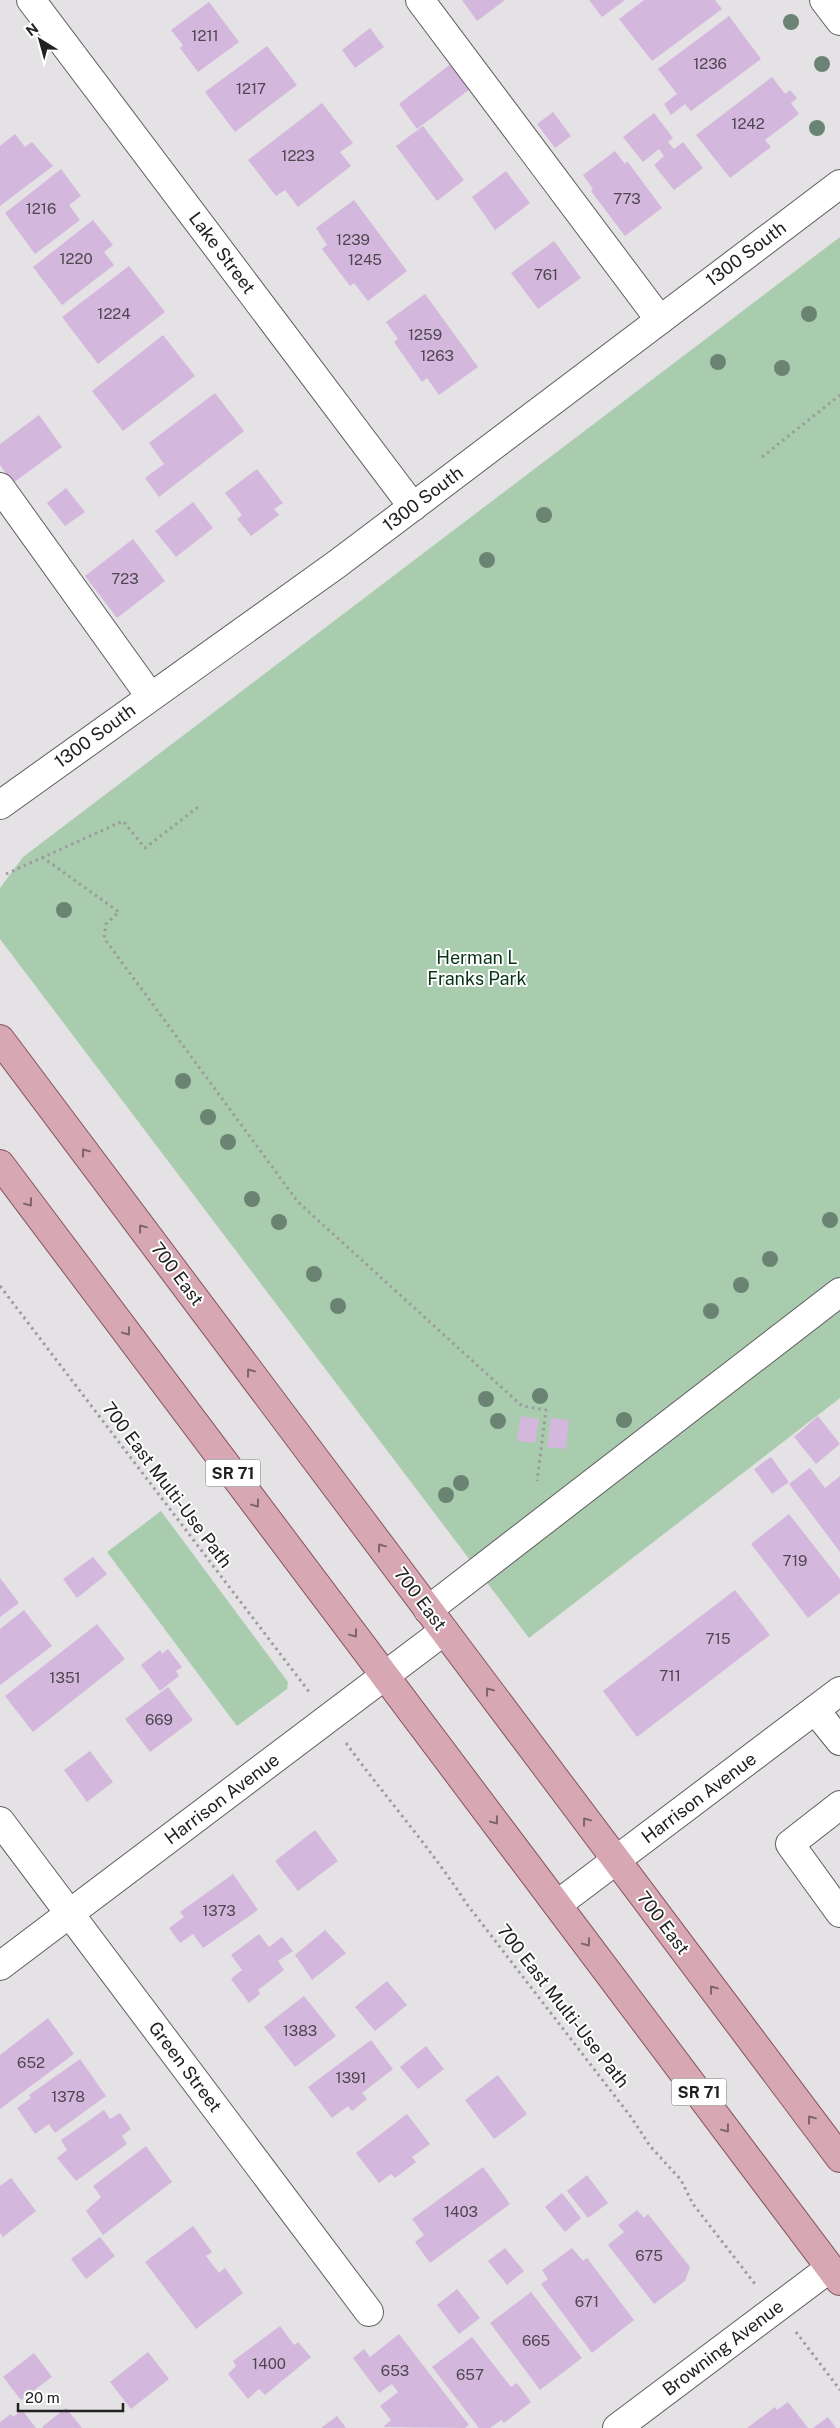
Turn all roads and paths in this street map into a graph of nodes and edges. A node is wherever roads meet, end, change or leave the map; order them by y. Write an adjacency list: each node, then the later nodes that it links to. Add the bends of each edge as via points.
1 (31, 0): 10 (street, Lake Street)
2 (420, 0): 6 (street)
3 (824, 0): 4 (street)
4 (840, 21)
5 (840, 184): 6 (street, 1300 South)
6 (660, 320): 10 (street, 1300 South)
7 (840, 395): 8 (path)
8 (762, 457)
9 (0, 487): 11 (street)
10 (413, 507): 11 (street, 1300 South)
11 (150, 696): 12 (street, 1300 South)
12 (0, 805)
13 (198, 807): 14 (path, via 145,848 123,821)
14 (42, 857): 15 (path); 20 (path, via 119,912 106,924 104,938 298,1202 522,1406 546,1410)
15 (6, 874)
16 (0, 1038): 21 (main road, 700 East, one-way to 16)
17 (0, 1164): 23 (main road, SR 71, one-way to 23)
18 (0, 1286): 25 (path, 700 East Multi-Use Path)
19 (840, 1292): 21 (street)
20 (537, 1481)
21 (428, 1610): 22 (main road, 700 East)
22 (444, 1631): 23 (street, Harrison Avenue); 31 (main road, 700 East, one-way to 22)
23 (386, 1676): 32 (main road, SR 71, one-way to 32); 34 (street, Harrison Avenue)
24 (840, 1691): 26 (street, Harrison Avenue)
25 (314, 1698)
26 (815, 1710): 27 (street); 31 (street, Harrison Avenue)
27 (840, 1741)
28 (347, 1744): 38 (path, 700 East Multi-Use Path, via 631,2116 650,2146 681,2180 693,2204)
29 (840, 1806): 33 (street, via 790,1844)
30 (0, 1821): 34 (street, Green Street)
31 (616, 1860): 32 (street, Harrison Avenue); 36 (main road, 700 East, one-way to 31)
32 (558, 1904): 37 (main road, SR 71, one-way to 37)
33 (840, 1913)
34 (70, 1914): 35 (street, Harrison Avenue); 39 (street, Green Street)
35 (0, 1966)
36 (840, 2158)
37 (835, 2274): 42 (street, Browning Avenue)
38 (756, 2285)
39 (369, 2312)
40 (800, 2336): 41 (path)
41 (840, 2390)
42 (617, 2428)

